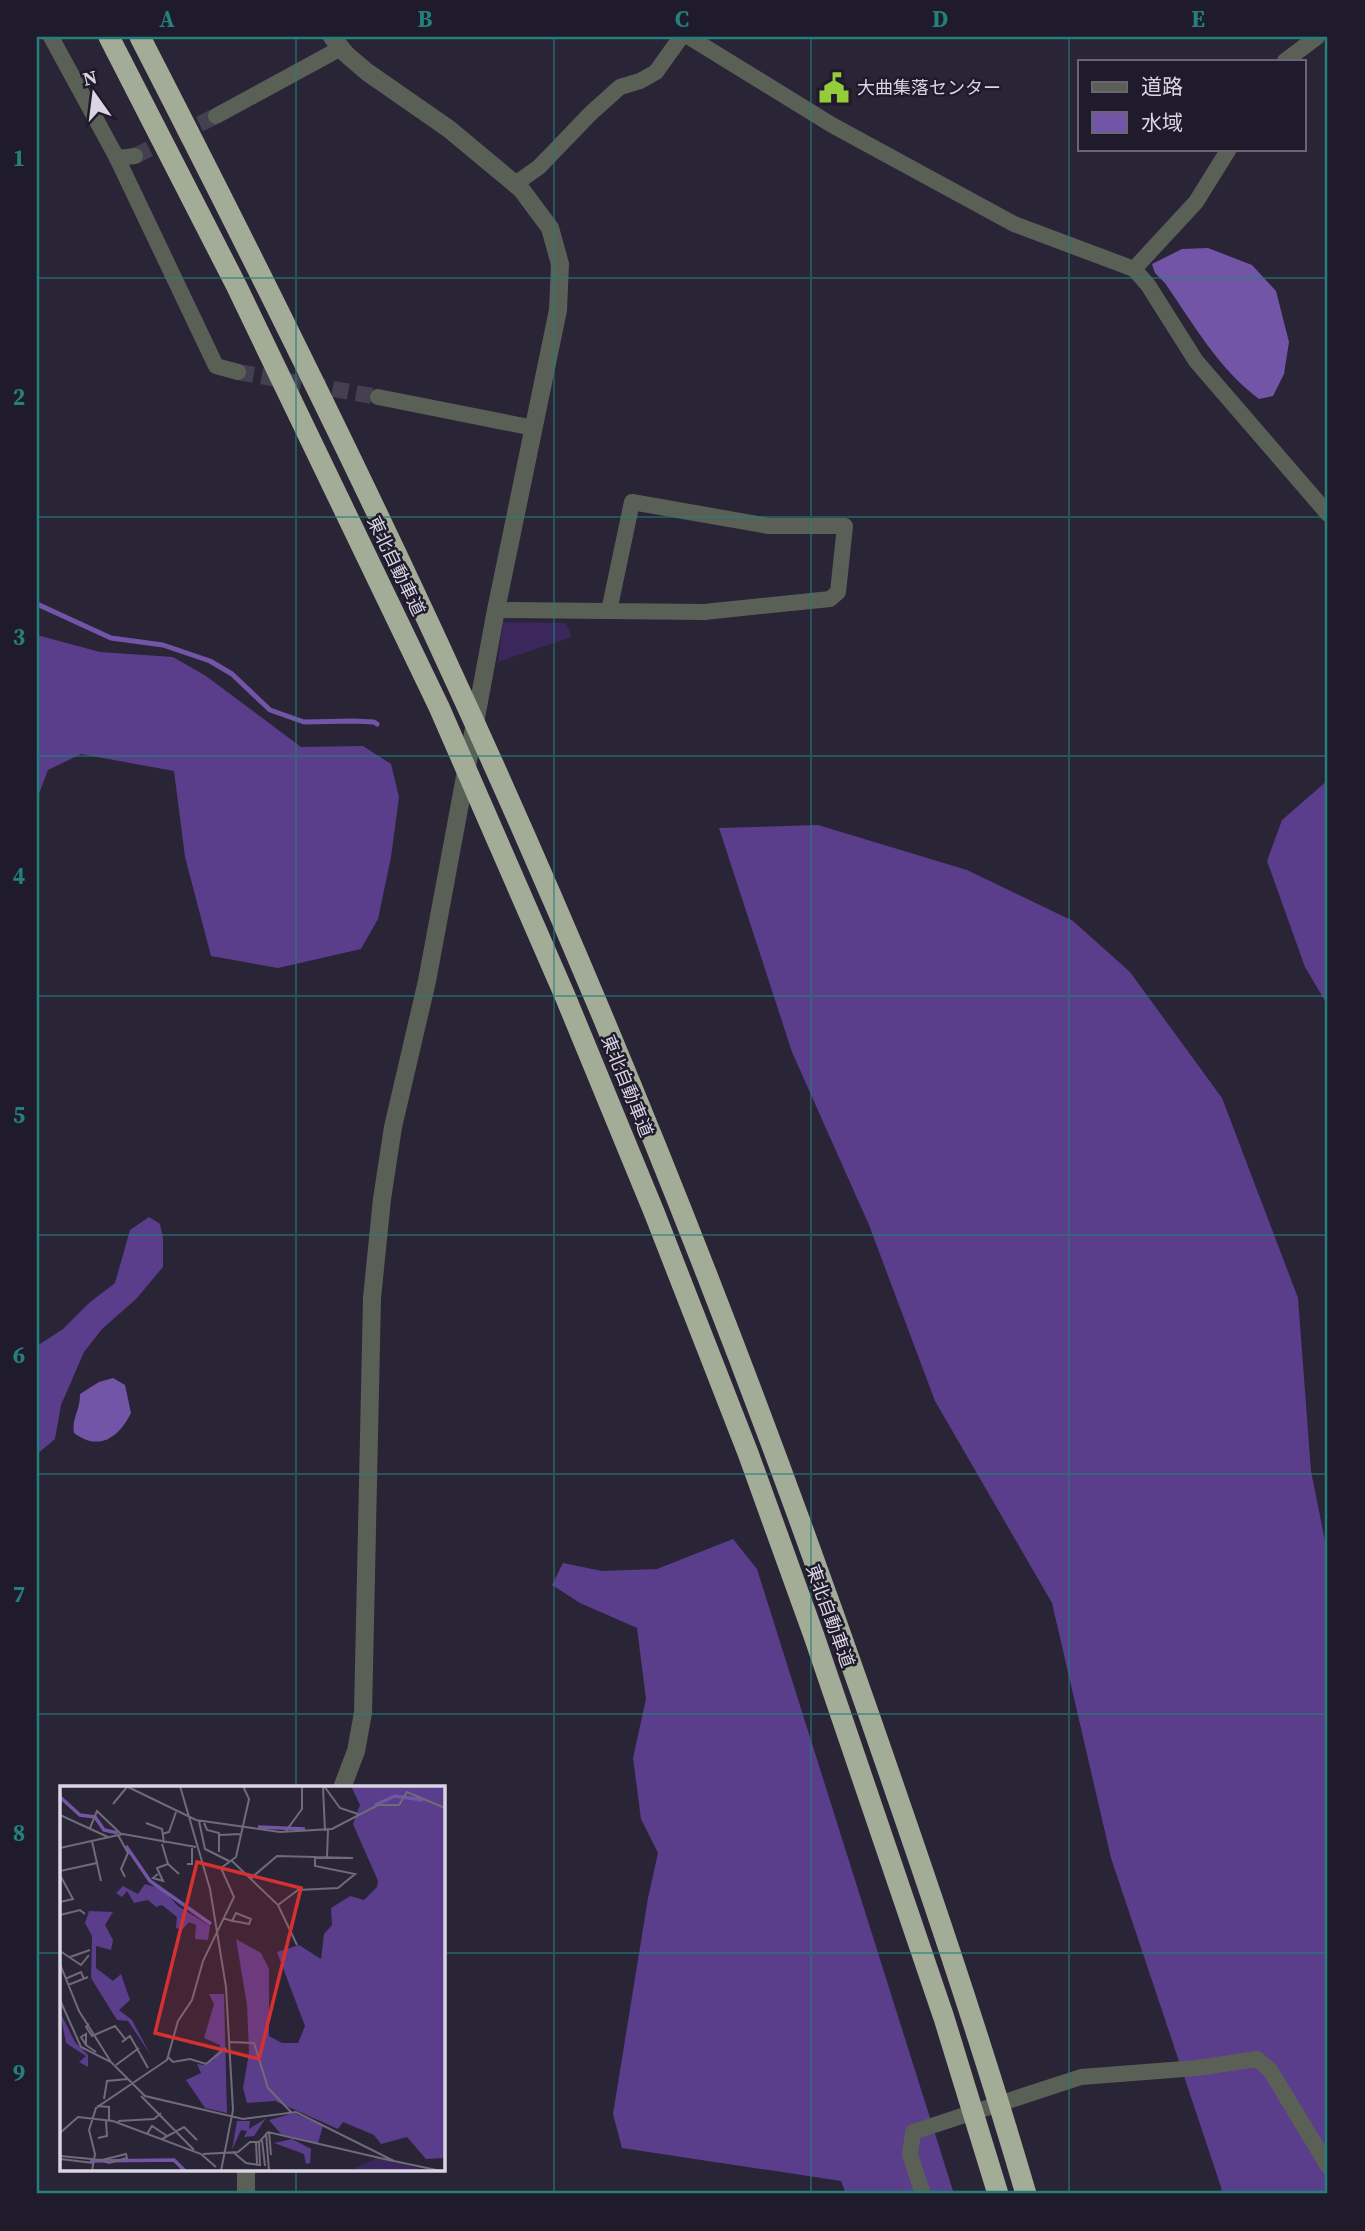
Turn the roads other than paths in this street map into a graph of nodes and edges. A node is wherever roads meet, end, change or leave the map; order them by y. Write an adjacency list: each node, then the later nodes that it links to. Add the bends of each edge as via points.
1 (51, 37): 12 (street)
2 (109, 37): 26 (highway, 東北自動車道, via 236,285 439,707 565,996 748,1453 885,1843)
3 (140, 37): 27 (highway, 東北自動車道, via 261,273 454,676 680,1203 772,1443 911,1834)
4 (681, 37): 13 (street, via 656,72 620,87 539,167)
5 (1317, 37): 8 (street)
6 (698, 39): 14 (street, via 832,125 1014,223)
7 (337, 42): 9 (street); 13 (street, via 367,72 449,129)
8 (1286, 60)
9 (216, 116)
10 (1228, 150): 14 (street, via 1196,202)
11 (135, 156): 12 (street)
12 (117, 158): 15 (street, via 216,366)
13 (515, 184): 17 (street, via 550,228 560,264 558,310)
14 (1134, 269): 18 (street, via 1196,361)
15 (238, 372)
16 (378, 397): 17 (street)
17 (534, 428): 19 (street)
18 (1328, 514)
19 (496, 610): 20 (street); 21 (street, via 382,1199 372,1298 363,1713)
20 (610, 611): 20 (street, via 704,611 830,599 838,592 845,526 769,526 632,502)
21 (343, 1786)
22 (1328, 2166): 25 (street, via 1270,2070 1257,2059 1081,2077 913,2132 911,2155)
23 (246, 2172): 24 (street)
24 (246, 2194)
25 (923, 2194)
26 (998, 2194)
27 (1027, 2194)

